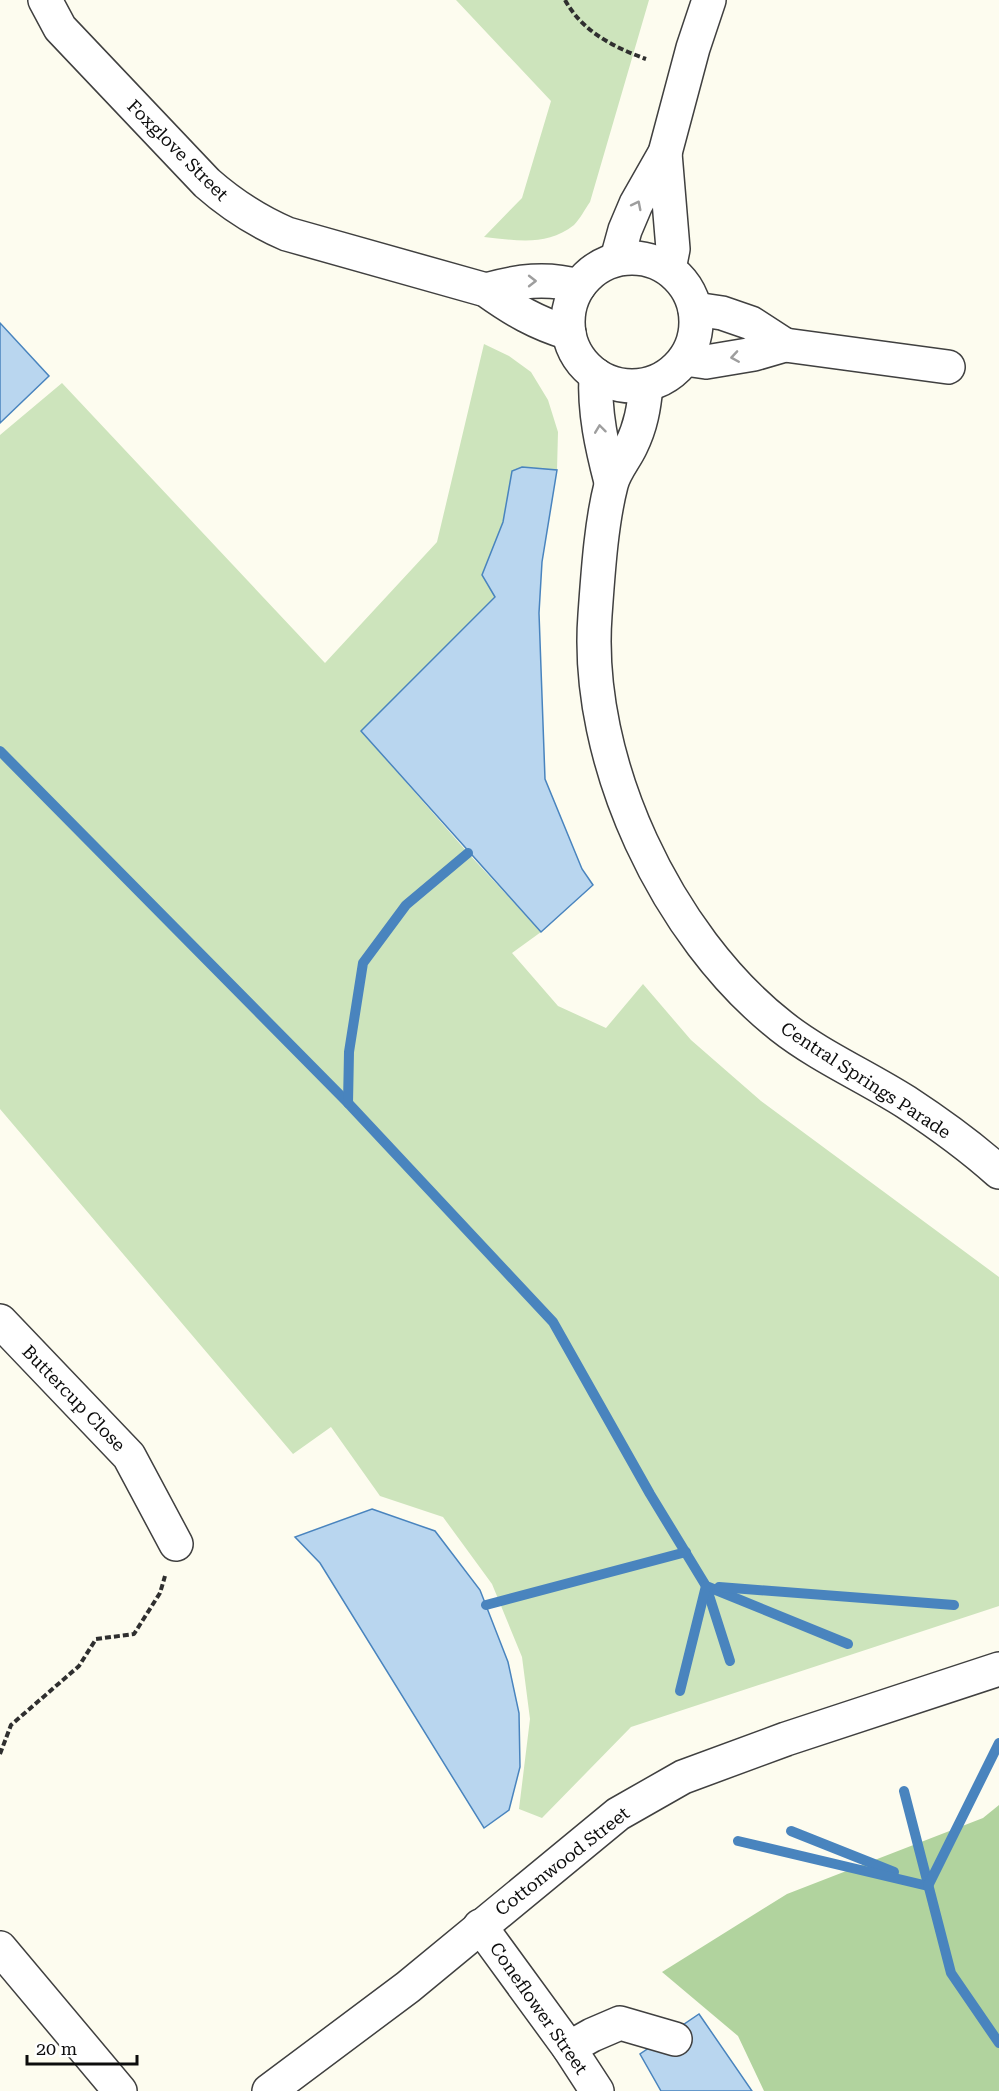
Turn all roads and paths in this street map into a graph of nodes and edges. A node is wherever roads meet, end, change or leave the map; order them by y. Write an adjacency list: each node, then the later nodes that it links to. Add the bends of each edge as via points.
1 (45, 0): 9 (street, Foxglove Street, via 60,28 229,202 287,234)
2 (565, 0): 4 (path, via 580,21 603,40)
3 (709, 0): 5 (street)
4 (645, 59)
5 (665, 153): 6 (street, one-way to 5, via 629,221); 7 (street, via 673,249)
6 (617, 260): 7 (street, via 653,261); 8 (street, via 602,265)
7 (669, 270): 10 (street, via 690,294)
8 (579, 286): 9 (street, one-way to 8, via 518,281 560,281); 11 (street, via 571,301)
9 (486, 290): 11 (street, Foxglove Street, via 539,324)
10 (695, 309): 12 (street, via 751,323); 13 (street, via 693,344)
11 (569, 333): 15 (street, via 573,350)
12 (784, 345): 13 (street, one-way to 13, via 706,362); 14 (street)
13 (685, 359): 16 (street, via 674,371)
14 (948, 367)
15 (596, 375): 16 (street, via 628,387); 17 (street, Central Springs Parade, one-way to 15, via 595,400)
16 (646, 386): 17 (street, Central Springs Parade, via 643,418)
17 (611, 482): 18 (street, Central Springs Parade, via 594,618 602,731 615,776 642,842 670,896 701,942 743,991 781,1026 906,1102)
18 (999, 1172)
19 (0, 1321): 20 (street, Buttercup Close, via 129,1456)
20 (176, 1544): 22 (path, via 160,1593 134,1634 96,1639 79,1666 11,1725)
21 (999, 1669): 23 (street, Cottonwood Street, via 683,1777 618,1814)
22 (0, 1754)
23 (480, 1926): 26 (street, Coneflower Street); 28 (street, Cottonwood Street, via 408,1987)
24 (0, 1948): 27 (street)
25 (675, 2039): 26 (street, via 620,2024)
26 (569, 2048): 29 (street, Coneflower Street)
27 (120, 2091)
28 (269, 2091)
29 (597, 2091)

